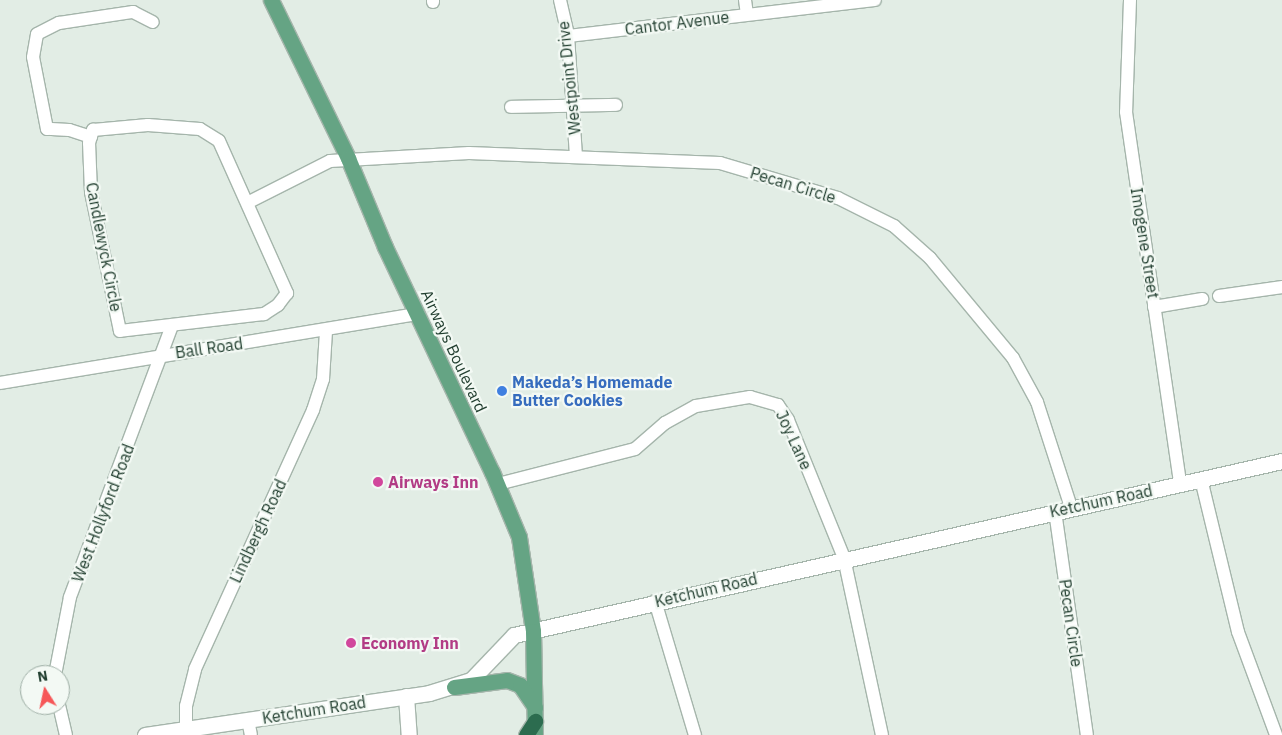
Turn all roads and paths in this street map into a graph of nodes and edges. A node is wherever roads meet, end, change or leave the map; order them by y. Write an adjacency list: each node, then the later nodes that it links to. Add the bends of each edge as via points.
1 (272, 0): 14 (main road, Airways Boulevard)
2 (560, 0): 8 (street, Westpoint Drive)
3 (745, 0): 6 (street)
4 (875, 0): 6 (street, Cantor Avenue)
5 (1130, 0): 19 (street, Imogene Street, via 1126,112)
6 (748, 14): 8 (street, Cantor Avenue)
7 (153, 22): 12 (street, via 133,12 59,23 37,34 33,56 47,129 69,130)
8 (568, 36): 11 (street, Westpoint Drive)
9 (616, 105): 11 (street)
10 (511, 107): 11 (street)
11 (574, 107): 13 (street, Westpoint Drive)
12 (91, 137): 15 (street, Candlewyck Circle, via 93,130 148,125 200,129 219,141); 21 (street, Candlewyck Circle, via 91,192 120,331)
13 (576, 156): 14 (street, Pecan Circle, via 468,153); 29 (street, Pecan Circle, via 720,163 838,198 894,226 930,258 1013,358 1037,402)
14 (348, 158): 15 (street, via 330,161); 20 (main road, Airways Boulevard, via 384,247)
15 (249, 202): 21 (street, Candlewyck Circle, via 287,293 278,305 264,314)
16 (1282, 287): 17 (street)
17 (1219, 296)
18 (1202, 299): 19 (street)
19 (1154, 306): 28 (street, Imogene Street)
20 (418, 314): 22 (street, Ball Road); 27 (main road, Airways Boulevard)
21 (172, 325): 23 (street)
22 (326, 332): 23 (street, Ball Road); 40 (street, Lindbergh Road, via 323,378 313,410 195,669 186,706)
23 (164, 355): 24 (street, Ball Road); 34 (street, West Hollyford Road, via 70,597)
24 (0, 383)
25 (1282, 461): 26 (main road, Ketchum Road)
26 (1200, 479): 28 (main road, Ketchum Road); 48 (street, via 1238,632)
27 (498, 484): 31 (street, Joy Lane, via 635,449 665,424 696,406 750,397 778,405 788,420); 33 (main road, Airways Boulevard, via 521,546)
28 (1180, 484): 29 (main road, Ketchum Road)
29 (1071, 507): 30 (main road, Ketchum Road)
30 (1055, 511): 31 (main road, Ketchum Road); 47 (street, Pecan Circle)
31 (844, 558): 32 (main road, Ketchum Road); 46 (street, Joy Lane)
32 (656, 602): 33 (main road, Ketchum Road); 45 (street)
33 (533, 631): 35 (main road, Ketchum Road, via 514,635 471,680); 38 (main road, Airways Boulevard)
34 (57, 665)
35 (454, 687): 36 (main road, Ketchum Road); 38 (main road, via 507,680 520,685)
36 (406, 696): 39 (main road, Ketchum Road); 43 (main road)
37 (61, 715): 41 (street)
38 (535, 722): 44 (highway)
39 (249, 728): 40 (main road, Ketchum Road)
40 (186, 730): 42 (main road, Ketchum Road)
41 (66, 735)
42 (145, 735)
43 (409, 735)
44 (526, 735)
45 (695, 735)
46 (882, 735)
47 (1088, 735)
48 (1276, 735)

